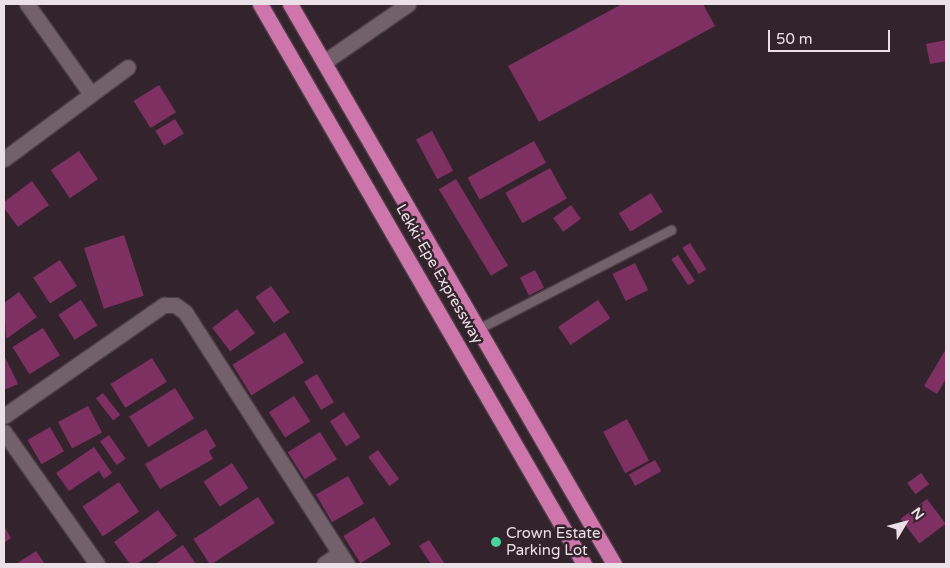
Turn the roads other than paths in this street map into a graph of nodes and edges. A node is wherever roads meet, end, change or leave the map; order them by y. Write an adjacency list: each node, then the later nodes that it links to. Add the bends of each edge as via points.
1 (26, 4): 7 (street)
2 (260, 4): 16 (highway, Lekki-Epe Expressway)
3 (290, 4): 5 (highway, Lekki-Epe Expressway)
4 (408, 4): 5 (street)
5 (324, 62): 10 (highway, Lekki-Epe Expressway)
6 (128, 67): 7 (street)
7 (91, 94): 8 (street)
8 (6, 153)
9 (672, 230): 10 (lane)
10 (478, 329): 17 (highway, Lekki-Epe Expressway)
11 (4, 416): 13 (street, via 164,305 175,305 185,312)
12 (4, 432): 14 (street)
13 (344, 559): 15 (street)
14 (97, 564)
15 (324, 564)
16 (584, 564)
17 (614, 564)

